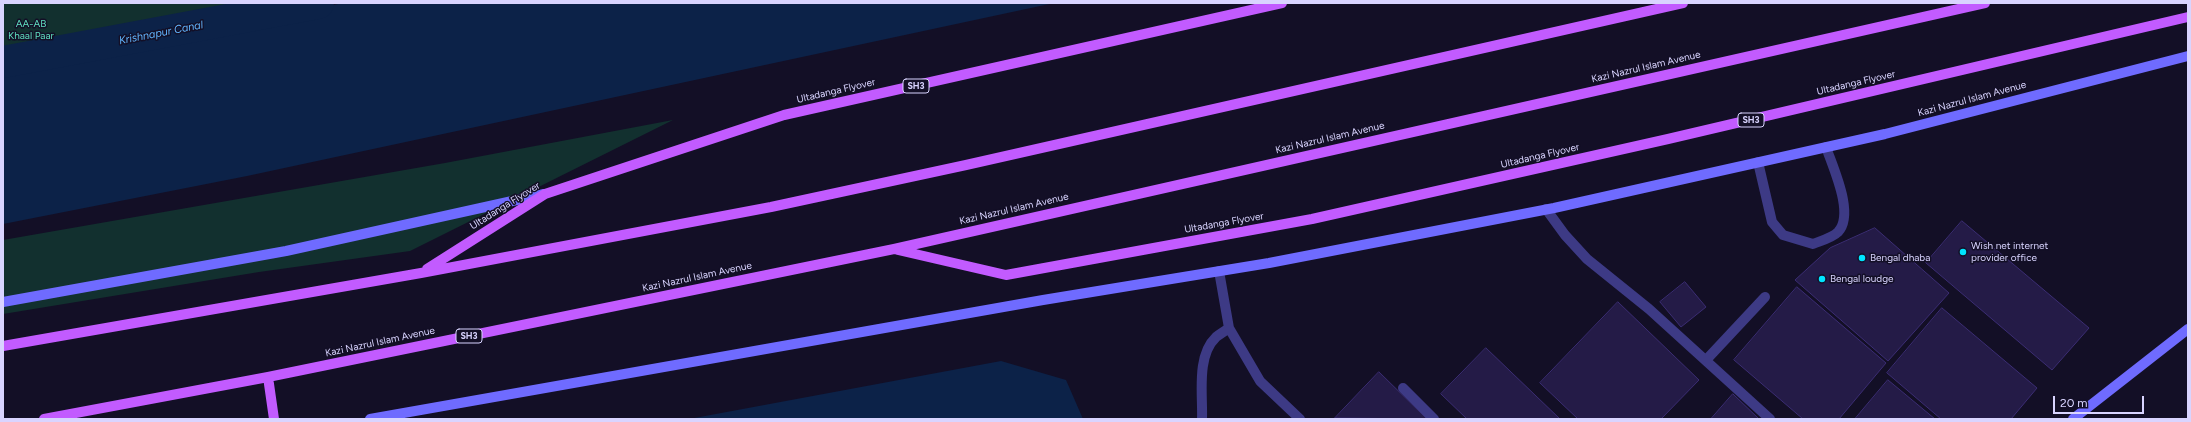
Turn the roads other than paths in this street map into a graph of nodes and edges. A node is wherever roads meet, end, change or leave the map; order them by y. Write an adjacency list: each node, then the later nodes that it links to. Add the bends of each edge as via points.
1 (1282, 3): 8 (main road, Ultadanga Flyover / SH3, via 784,115)
2 (1683, 3): 12 (main road, via 771,207)
3 (1985, 3): 10 (main road, Kazi Nazrul Islam Avenue)
4 (2188, 17): 10 (main road, Ultadanga Flyover / SH3, via 1668,140 1312,219 1006,275)
5 (2188, 56): 6 (street, Kazi Nazrul Islam Avenue)
6 (1826, 147): 7 (street, Kazi Nazrul Islam Avenue); 7 (street, via 1845,203 1843,226 1837,234 1813,244 1782,235 1772,222)
7 (1758, 162): 9 (street, Kazi Nazrul Islam Avenue)
8 (545, 194): 12 (main road, Ultadanga Flyover / SH3); 14 (street, via 286,250)
9 (1546, 209): 11 (street, Kazi Nazrul Islam Avenue); 18 (street, via 1587,259)
10 (894, 249): 19 (main road, Kazi Nazrul Islam Avenue / SH3)
11 (1219, 271): 15 (street); 23 (street, Kazi Nazrul Islam Avenue)
12 (421, 273): 17 (main road, SH3)
13 (1765, 297): 18 (street)
14 (3, 302)
15 (1229, 328): 24 (street, via 1215,338 1206,354 1203,370); 25 (street, via 1260,381)
16 (2188, 329): 28 (street)
17 (3, 346)
18 (1707, 359): 27 (street)
19 (268, 377): 21 (main road, Kazi Nazrul Islam Avenue / SH3); 22 (main road)
20 (1404, 388): 26 (street)
21 (44, 419)
22 (274, 419)
23 (370, 419)
24 (1202, 419)
25 (1300, 419)
26 (1434, 419)
27 (1770, 419)
28 (2072, 419)

